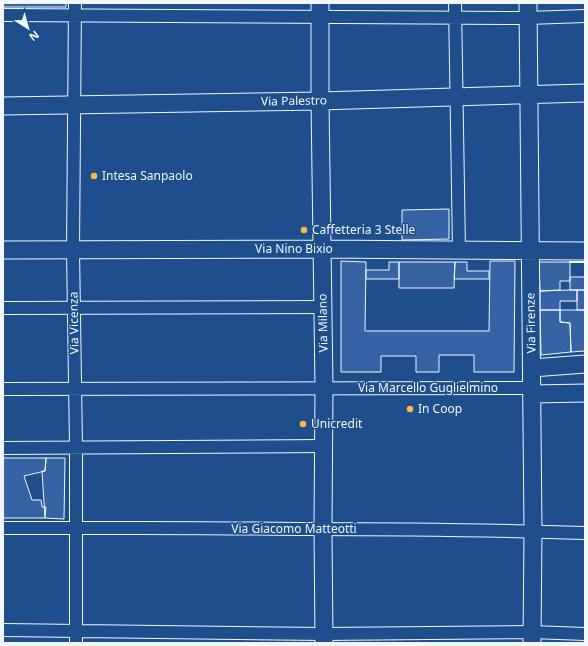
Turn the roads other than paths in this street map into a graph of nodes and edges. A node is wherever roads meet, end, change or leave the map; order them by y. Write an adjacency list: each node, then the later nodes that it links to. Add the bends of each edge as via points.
1 (455, 3): 7 (street)
2 (75, 9): 3 (street); 5 (street); 12 (street, Via Vicenza)
3 (320, 10): 7 (street); 11 (street, Via Milano)
4 (528, 10): 6 (street); 7 (street); 9 (street, Via Firenze)
5 (3, 15)
6 (585, 16)
7 (455, 17): 10 (street)
8 (585, 93): 9 (street, Via Palestro)
9 (530, 94): 10 (street, Via Palestro); 17 (street, Via Firenze)
10 (456, 97): 11 (street, Via Palestro); 18 (street)
11 (320, 101): 12 (street, Via Palestro); 14 (street, Via Milano)
12 (75, 105): 13 (street, Via Palestro); 16 (street, Via Vicenza)
13 (3, 106)
14 (322, 249): 16 (street, Via Nino Bixio); 18 (street, Via Nino Bixio); 20 (street, Via Milano)
15 (3, 250): 16 (street, Via Nino Bixio)
16 (73, 250): 22 (street, Via Vicenza)
17 (531, 250): 18 (street, Via Nino Bixio); 19 (street, Via Nino Bixio); 24 (street, Via Firenze)
18 (460, 251)
19 (585, 251)
20 (323, 307): 22 (street); 25 (street, Via Milano)
21 (3, 308): 22 (street)
22 (74, 308): 27 (street, Via Vicenza)
23 (585, 364): 24 (street)
24 (532, 368): 28 (street, Via Firenze)
25 (324, 388): 27 (street, Via Marcello Guglielmino); 28 (street, Via Marcello Guglielmino); 30 (street, Via Milano)
26 (3, 389): 27 (street, Via Marcello Guglielmino)
27 (75, 389): 31 (street, Via Vicenza)
28 (532, 391): 29 (street, Via Marcello Guglielmino); 36 (street, Via Firenze)
29 (585, 393)
30 (324, 446): 31 (street); 35 (street, Via Milano)
31 (76, 447): 32 (street); 33 (street, Via Vicenza)
32 (3, 448)
33 (76, 527): 34 (street, Via Giacomo Matteotti); 35 (street, Via Giacomo Matteotti); 40 (street, Via Vicenza)
34 (3, 528)
35 (323, 529): 36 (street, Via Giacomo Matteotti); 41 (street, Via Milano)
36 (533, 531): 37 (street, Via Giacomo Matteotti); 42 (street, Via Firenze)
37 (585, 533)
38 (3, 630): 40 (street)
39 (585, 634): 42 (street)
40 (76, 637): 41 (street)
41 (324, 638): 42 (street)
42 (532, 638)

